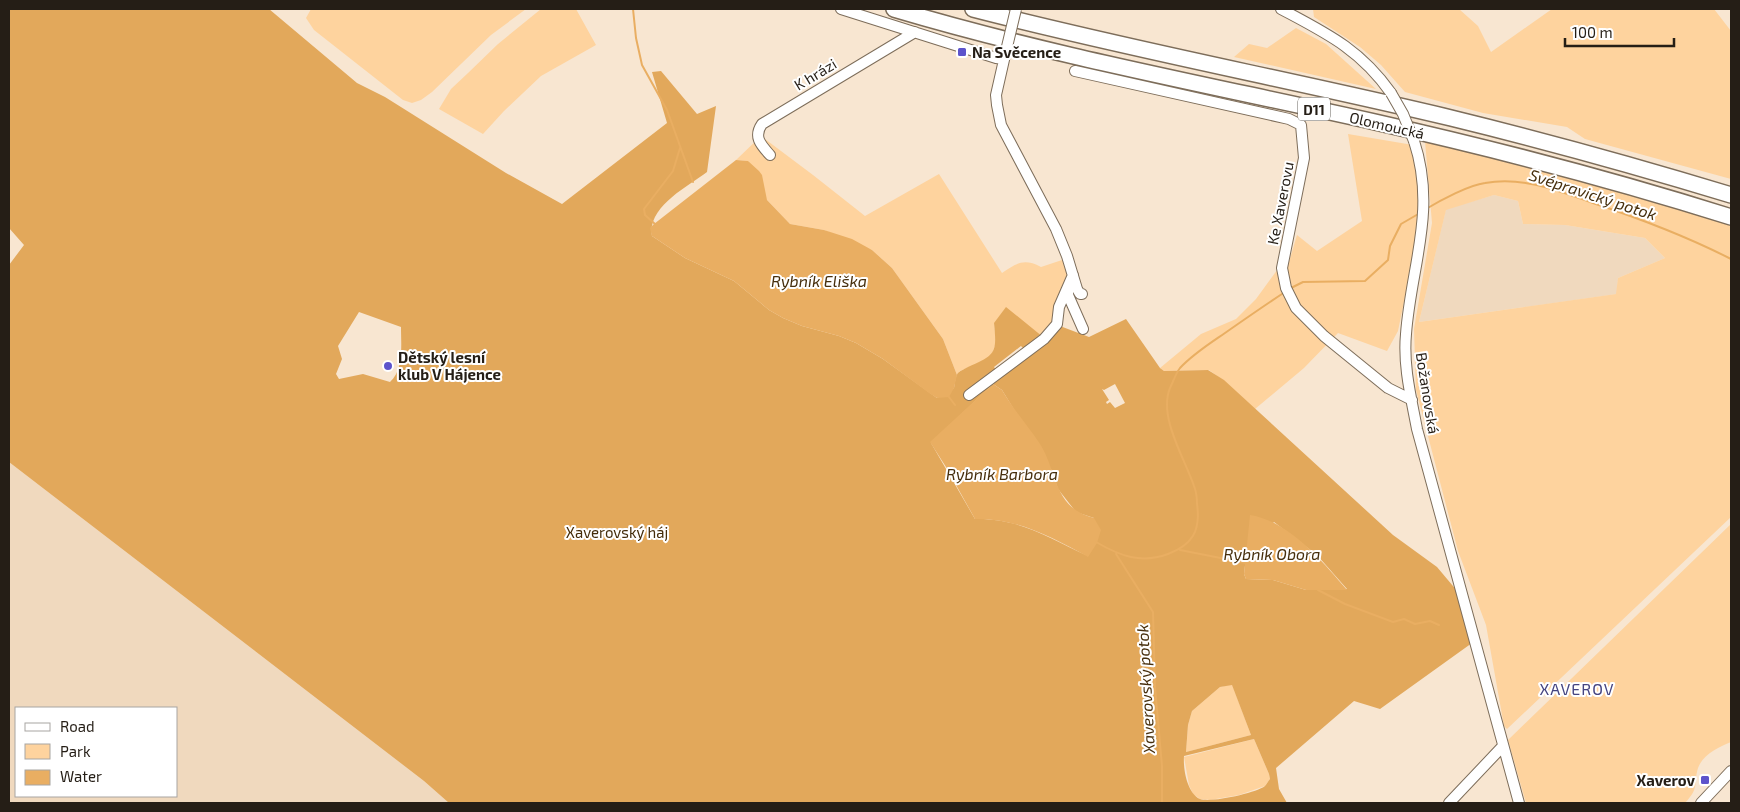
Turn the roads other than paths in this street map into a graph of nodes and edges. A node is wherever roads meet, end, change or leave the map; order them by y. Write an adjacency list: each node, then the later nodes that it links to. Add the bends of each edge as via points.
1 (841, 9): 7 (street)
2 (894, 9): 12 (highway, Olomoucká / D11, via 1050,50 1518,156)
3 (973, 9): 11 (highway, Olomoucká / D11, via 1053,30 1459,120 1636,166)
4 (1016, 9): 8 (street, bridge)
5 (1281, 9): 6 (street, Božanovská)
6 (1297, 12): 18 (street, Božanovská, bridge, via 1360,57 1374,71 1391,93 1414,141 1421,166 1424,209 1406,335 1407,374)
7 (915, 32): 8 (street, via 996,58); 10 (street, K hrázi, via 762,124 758,139)
8 (1005, 55): 13 (street, via 996,94 1001,125 1056,229)
9 (1075, 72): 18 (street, Ke Xaverovu, via 1289,119 1301,125 1304,158 1282,268 1287,290 1296,308 1324,336 1388,388)
10 (770, 155)
11 (1731, 195)
12 (1731, 217)
13 (1073, 275): 14 (street); 15 (street, via 1078,292)
14 (1068, 286): 16 (street, via 1068,295); 17 (street, via 1059,307 1057,324 1044,339)
15 (1082, 294)
16 (1083, 329)
17 (969, 394)
18 (1412, 400): 19 (street, Božanovská, via 1417,429)
19 (1503, 746): 21 (street); 22 (street, Božanovská)
20 (1731, 772): 23 (street)
21 (1449, 803)
22 (1520, 803)
23 (1701, 803)

